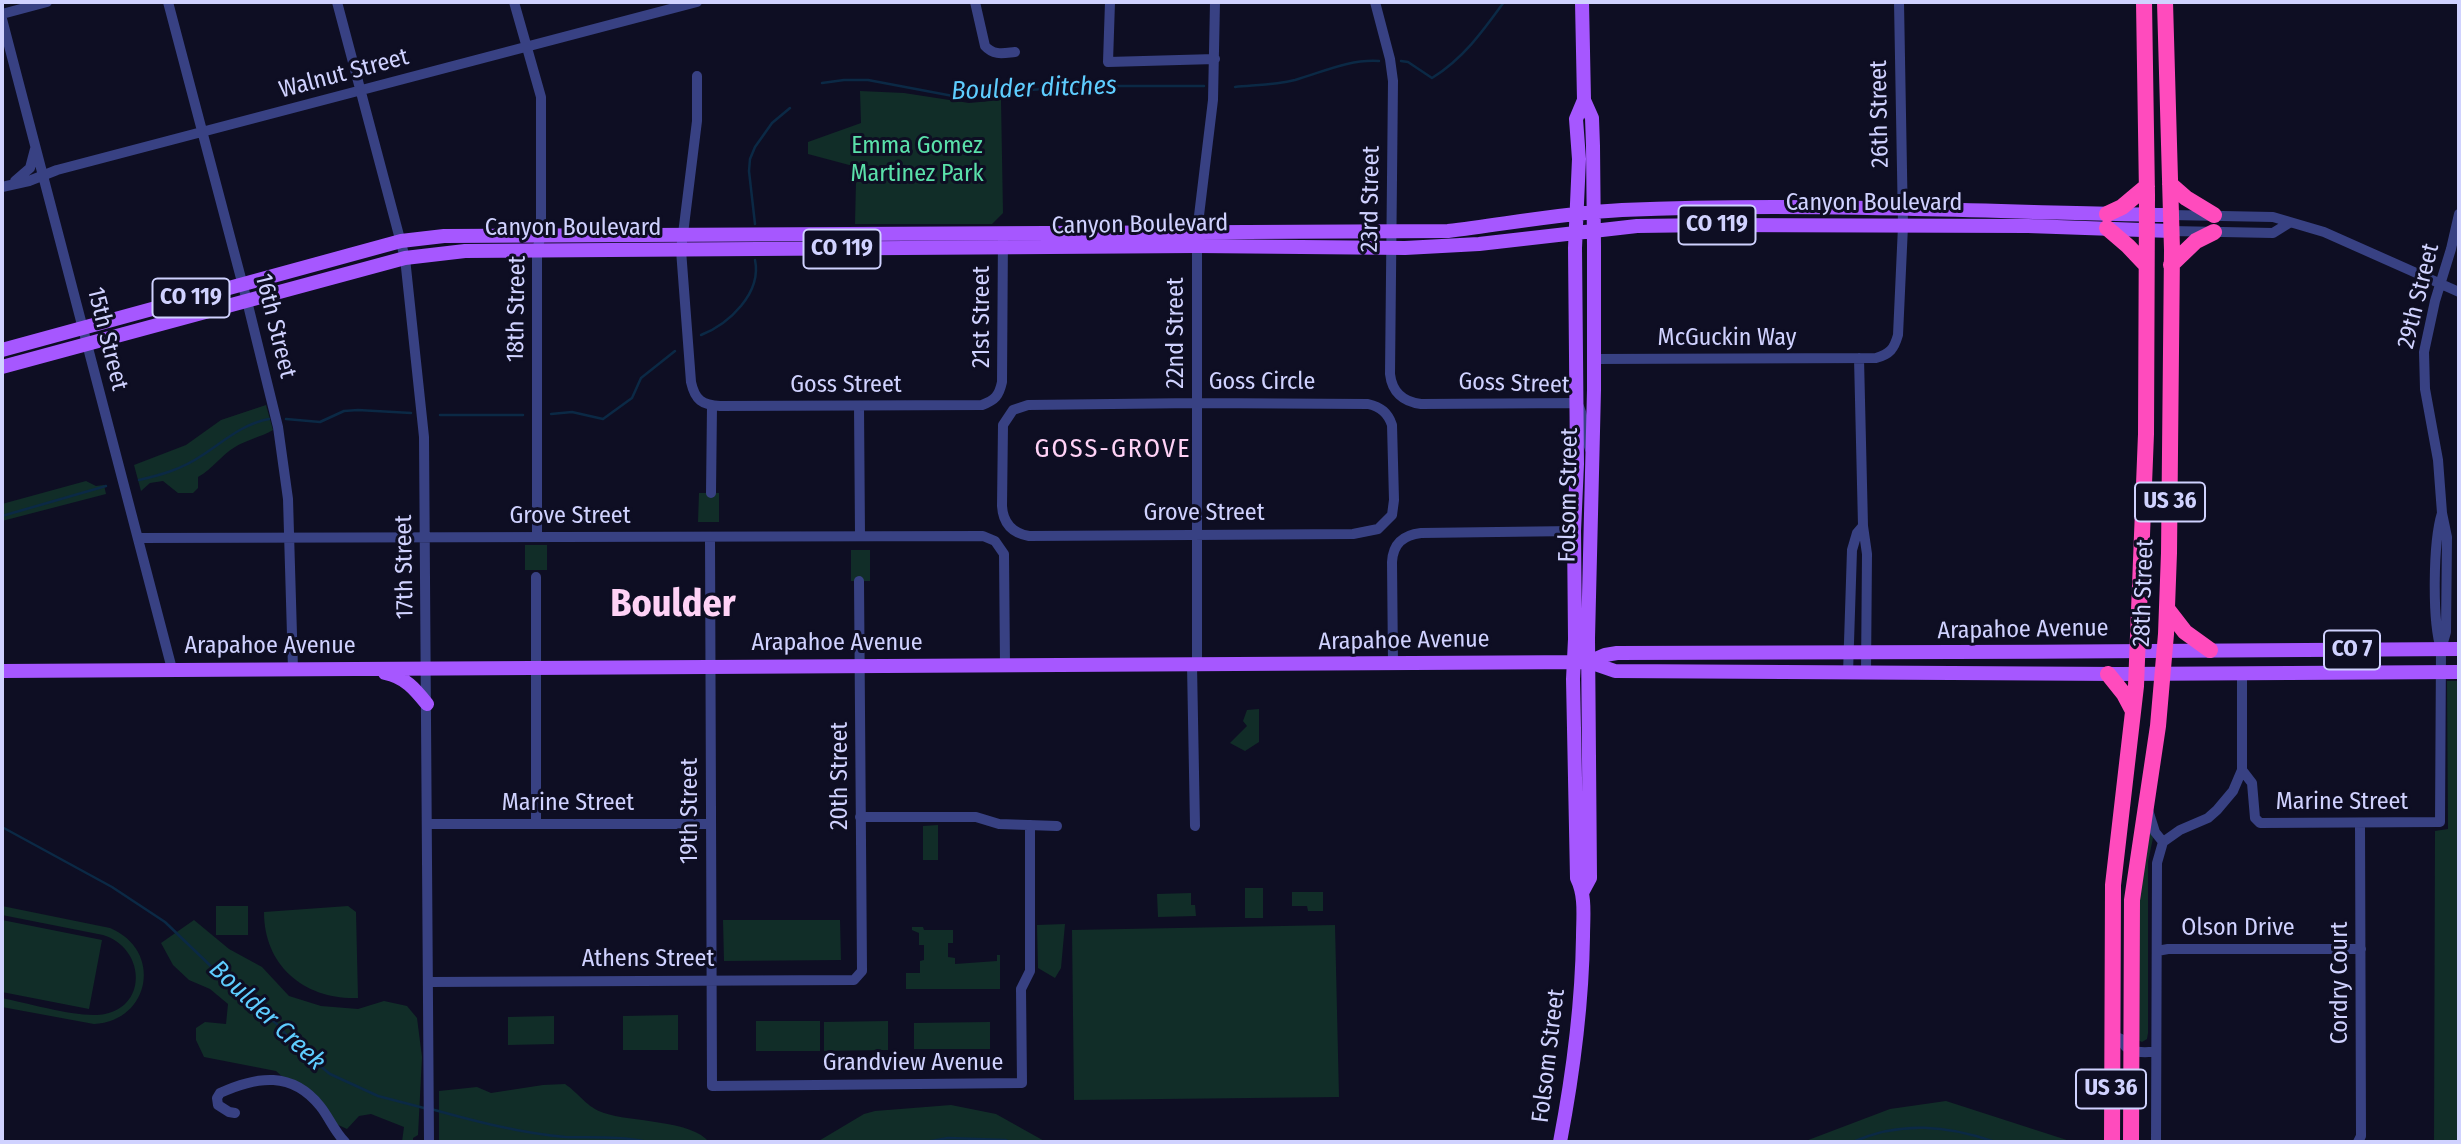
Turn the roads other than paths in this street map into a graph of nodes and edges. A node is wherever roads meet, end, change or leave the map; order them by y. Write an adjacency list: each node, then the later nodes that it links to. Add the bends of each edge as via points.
1 (47, 2): 14 (street)
2 (168, 2): 21 (street, 16th Street)
3 (337, 2): 19 (street, 17th Street)
4 (514, 2): 15 (street, 18th Street)
5 (975, 2): 16 (street, via 985,46 997,54)
6 (1110, 2): 17 (street, via 1108,62)
7 (1215, 2): 17 (street, 22nd Street)
8 (1375, 2): 38 (street, 23rd Street, via 1393,81)
9 (1582, 2): 20 (main road, Folsom Street)
10 (1899, 2): 27 (street, 26th Street)
11 (2144, 2): 25 (highway, 28th Street / US 36)
12 (2165, 2): 24 (highway, 28th Street / US 36)
13 (689, 3): 15 (street, Walnut Street)
14 (2, 17): 22 (street, 15th Street)
15 (527, 47): 19 (street, Walnut Street); 46 (street, 18th Street, via 541,97)
16 (1015, 52)
17 (1215, 59): 44 (street, 22nd Street)
18 (697, 76): 43 (street, via 697,121)
19 (361, 91): 21 (street, Walnut Street); 45 (street, 17th Street)
20 (1584, 100): 28 (main road, Folsom Street, via 1592,118); 30 (main road, Folsom Street, via 1576,119)
21 (201, 132): 23 (street, Walnut Street); 53 (street, 16th Street)
22 (36, 144): 23 (street, 15th Street); 26 (street, via 27,172)
23 (44, 176): 26 (street, Walnut Street); 57 (street, 15th Street)
24 (2171, 184): 31 (highway, 28th Street / US 36); 32 (highway)
25 (2147, 186): 33 (highway); 34 (highway, 28th Street / US 36)
26 (4, 187)
27 (1903, 209): 28 (main road, Canyon Boulevard / CO 119, via 1708,208); 33 (main road, Canyon Boulevard / CO 119); 36 (street, 26th Street)
28 (1594, 213): 30 (main road, Canyon Boulevard / CO 119); 37 (main road, Folsom Street)
29 (2459, 214): 54 (street, 29th Street)
30 (1577, 215): 38 (main road, Canyon Boulevard / CO 119, via 1448,231); 39 (main road, Folsom Street)
31 (2171, 215): 32 (street, Canyon Boulevard); 34 (main road, Canyon Boulevard); 40 (highway, 28th Street / US 36)
32 (2214, 215): 35 (street, Canyon Boulevard, via 2273,217)
33 (2107, 221): 34 (main road, Canyon Boulevard); 36 (main road, Canyon Boulevard / CO 119); 51 (highway)
34 (2147, 223): 40 (main road, Canyon Boulevard); 51 (highway, 28th Street / US 36)
35 (2289, 223): 41 (street, Canyon Boulevard, via 2273,233); 54 (street, Canyon Boulevard, via 2324,232)
36 (1903, 226): 37 (main road, Canyon Boulevard / CO 119); 60 (street, McGuckin Way, via 1895,348 1887,355)
37 (1594, 230): 39 (main road, Canyon Boulevard / CO 119); 61 (main road, Folsom Street)
38 (1392, 232): 44 (main road, Canyon Boulevard / CO 119); 47 (street, 23rd Street)
39 (1577, 232): 47 (main road, Canyon Boulevard / CO 119); 66 (main road, Folsom Street)
40 (2171, 232): 41 (street, Canyon Boulevard); 52 (highway, 28th Street / US 36)
41 (2214, 232): 52 (highway, via 2196,241)
42 (1003, 233): 43 (main road, Canyon Boulevard / CO 119); 44 (main road, Canyon Boulevard / CO 119); 48 (street, 21st Street)
43 (682, 235): 46 (main road, Canyon Boulevard / CO 119); 49 (street)
44 (1197, 239): 47 (main road, Canyon Boulevard / CO 119); 48 (main road, Canyon Boulevard / CO 119); 65 (street, 22nd Street)
45 (401, 242): 46 (main road, Canyon Boulevard / CO 119, via 461,235); 50 (street, 17th Street); 53 (main road, Canyon Boulevard / CO 119)
46 (539, 243): 49 (main road, Canyon Boulevard / CO 119); 50 (main road, Canyon Boulevard / CO 119); 79 (street, 18th Street)
47 (1392, 248): 63 (street, 23rd Street, via 1390,374)
48 (1003, 249): 49 (main road, Canyon Boulevard / CO 119); 64 (street, 21st Street, via 1002,382)
49 (681, 250): 67 (street, Goss Street, via 693,391 698,400)
50 (405, 258): 56 (main road, Canyon Boulevard / CO 119); 78 (street, 17th Street, via 425,447)
51 (2146, 265): 89 (highway, 28th Street / US 36, via 2147,421)
52 (2171, 265): 84 (highway, 28th Street / US 36)
53 (243, 284): 56 (street, 16th Street); 57 (main road, Canyon Boulevard / CO 119)
54 (2441, 284): 55 (street, Canyon Boulevard); 85 (street, 29th Street, via 2426,338 2424,365 2442,513 2437,533 2435,620)
55 (2459, 292)
56 (247, 300): 58 (main road, Canyon Boulevard / CO 119); 77 (street, 16th Street, via 282,451)
57 (82, 328): 58 (street, 15th Street); 59 (main road, Canyon Boulevard / CO 119)
58 (86, 343): 62 (main road, Canyon Boulevard / CO 119); 81 (street, 15th Street)
59 (2, 350)
60 (1859, 358): 61 (street, McGuckin Way); 72 (street)
61 (1594, 359): 69 (main road, Folsom Street)
62 (2, 366)
63 (1400, 396): 66 (street, Goss Street, via 1421,404)
64 (994, 399): 68 (street, Goss Street, via 982,405)
65 (1196, 403): 71 (street, Goss Circle, via 1368,404 1380,408 1392,425 1394,500); 74 (street, Goss Circle, via 1028,405 1009,414 1003,425 1002,512 1008,526); 75 (street, 22nd Street)
66 (1577, 403): 69 (street, Goss Street, via 1584,414 1585,442); 73 (main road, Folsom Street)
67 (712, 406): 68 (street, Goss Street); 70 (street)
68 (859, 406): 76 (street)
69 (1592, 453): 92 (main road, Folsom Street)
70 (711, 493)
71 (1386, 523): 75 (street, Grove Street, via 1375,531 1353,534)
72 (1863, 526): 90 (street, via 1852,550); 91 (street)
73 (1574, 531): 92 (main road, Folsom Street); 93 (street, via 1421,533 1401,539 1392,553)
74 (1019, 533): 75 (street, Grove Street)
75 (1196, 533): 94 (street, 22nd Street)
76 (860, 535): 80 (street, Grove Street); 97 (street, Grove Street, via 980,536 999,545 1005,559)
77 (290, 537): 78 (street, Grove Street); 81 (street, Grove Street); 99 (street, 16th Street)
78 (426, 537): 79 (street, Grove Street); 100 (street, 17th Street)
79 (537, 537): 80 (street, Grove Street)
80 (710, 537): 95 (street, 19th Street)
81 (138, 538): 101 (street, 15th Street)
82 (536, 577): 98 (street)
83 (859, 581): 96 (street, 20th Street)
84 (2168, 610): 87 (highway, 28th Street / US 36); 88 (highway, via 2185,632)
85 (2441, 649): 86 (main road, Arapahoe Avenue / CO 7); 88 (main road, Arapahoe Avenue / CO 7); 104 (street, 29th Street)
86 (2459, 649)
87 (2165, 650): 88 (main road, Arapahoe Avenue / CO 7); 89 (main road, Arapahoe Avenue / CO 7); 111 (highway, 28th Street / US 36)
88 (2210, 650)
89 (2137, 651): 91 (main road, Arapahoe Avenue); 110 (highway, 28th Street / US 36)
90 (1849, 653): 91 (main road, Arapahoe Avenue); 92 (main road, Arapahoe Avenue, via 1617,653); 106 (street)
91 (1866, 654): 107 (street)
92 (1581, 662): 93 (main road, Arapahoe Avenue); 106 (main road, Arapahoe Avenue, via 1615,671); 138 (main road, Folsom Street, via 1590,878 1583,891 1578,1027)
93 (1393, 664): 94 (main road, Arapahoe Avenue)
94 (1195, 665): 97 (main road, Arapahoe Avenue); 124 (street, 22nd Street)
95 (710, 666): 96 (main road, Arapahoe Avenue); 98 (main road, Arapahoe Avenue); 121 (street, 19th Street)
96 (860, 666): 97 (main road, Arapahoe Avenue); 116 (street, 20th Street)
97 (1005, 666)
98 (536, 667): 100 (main road, Arapahoe Avenue); 120 (street)
99 (293, 668): 101 (main road, Arapahoe Avenue); 102 (main road, Arapahoe Avenue)
100 (427, 668): 102 (main road, Arapahoe Avenue); 112 (street, 17th Street)
101 (172, 669): 103 (main road, Arapahoe Avenue)
102 (360, 669): 112 (main road, via 396,675)
103 (2, 671)
104 (2440, 672): 105 (main road, Arapahoe Avenue / CO 7); 108 (main road, Arapahoe Avenue / CO 7); 117 (street, 29th Street)
105 (2459, 672)
106 (1848, 673): 107 (main road, Arapahoe Avenue)
107 (1866, 673): 109 (main road, Arapahoe Avenue)
108 (2242, 673): 111 (main road, Arapahoe Avenue / CO 7); 114 (street)
109 (2108, 674): 110 (main road, Arapahoe Avenue); 113 (highway)
110 (2136, 674): 111 (main road, Arapahoe Avenue / CO 7); 113 (highway, 28th Street / US 36)
111 (2163, 674): 115 (highway, 28th Street / US 36)
112 (427, 705): 119 (street, 17th Street)
113 (2133, 711): 131 (highway, US 36, via 2113,885)
114 (2242, 770): 118 (street, Marine Street, via 2252,783 2255,818 2260,823); 125 (street, via 2217,810)
115 (2147, 806): 125 (street); 132 (highway, 28th Street / US 36, via 2132,900)
116 (860, 817): 122 (street, via 976,817 999,824); 128 (street, 20th Street)
117 (2440, 822): 118 (street, Marine Street)
118 (2360, 823): 126 (street, Cordry Court)
119 (427, 824): 120 (street, Marine Street); 130 (street, 17th Street)
120 (536, 824): 121 (street, Marine Street)
121 (710, 824): 129 (street, 19th Street)
122 (1030, 825): 123 (street); 134 (street, Grandview Avenue, via 1030,971 1021,989 1022,1083)
123 (1057, 826)
124 (1195, 826)
125 (2162, 842): 127 (street, via 2157,863)
126 (2361, 949): 127 (street, Olson Drive); 142 (street, Cordry Court)
127 (2157, 951): 133 (street)
128 (862, 971): 129 (street, Athens Street, via 854,980)
129 (711, 980): 130 (street, Athens Street); 134 (street, 19th Street)
130 (430, 982): 137 (street, 17th Street)
131 (2111, 1035): 132 (street); 139 (highway, US 36)
132 (2131, 1052): 133 (street); 140 (highway, 28th Street / US 36)
133 (2155, 1052): 141 (street)
134 (712, 1086)
135 (235, 1113): 136 (street, via 218,1105 220,1093 270,1079 290,1083 306,1090)
136 (345, 1142)
137 (429, 1142)
138 (1560, 1142)
139 (2112, 1142)
140 (2131, 1142)
141 (2156, 1142)
142 (2358, 1142)

